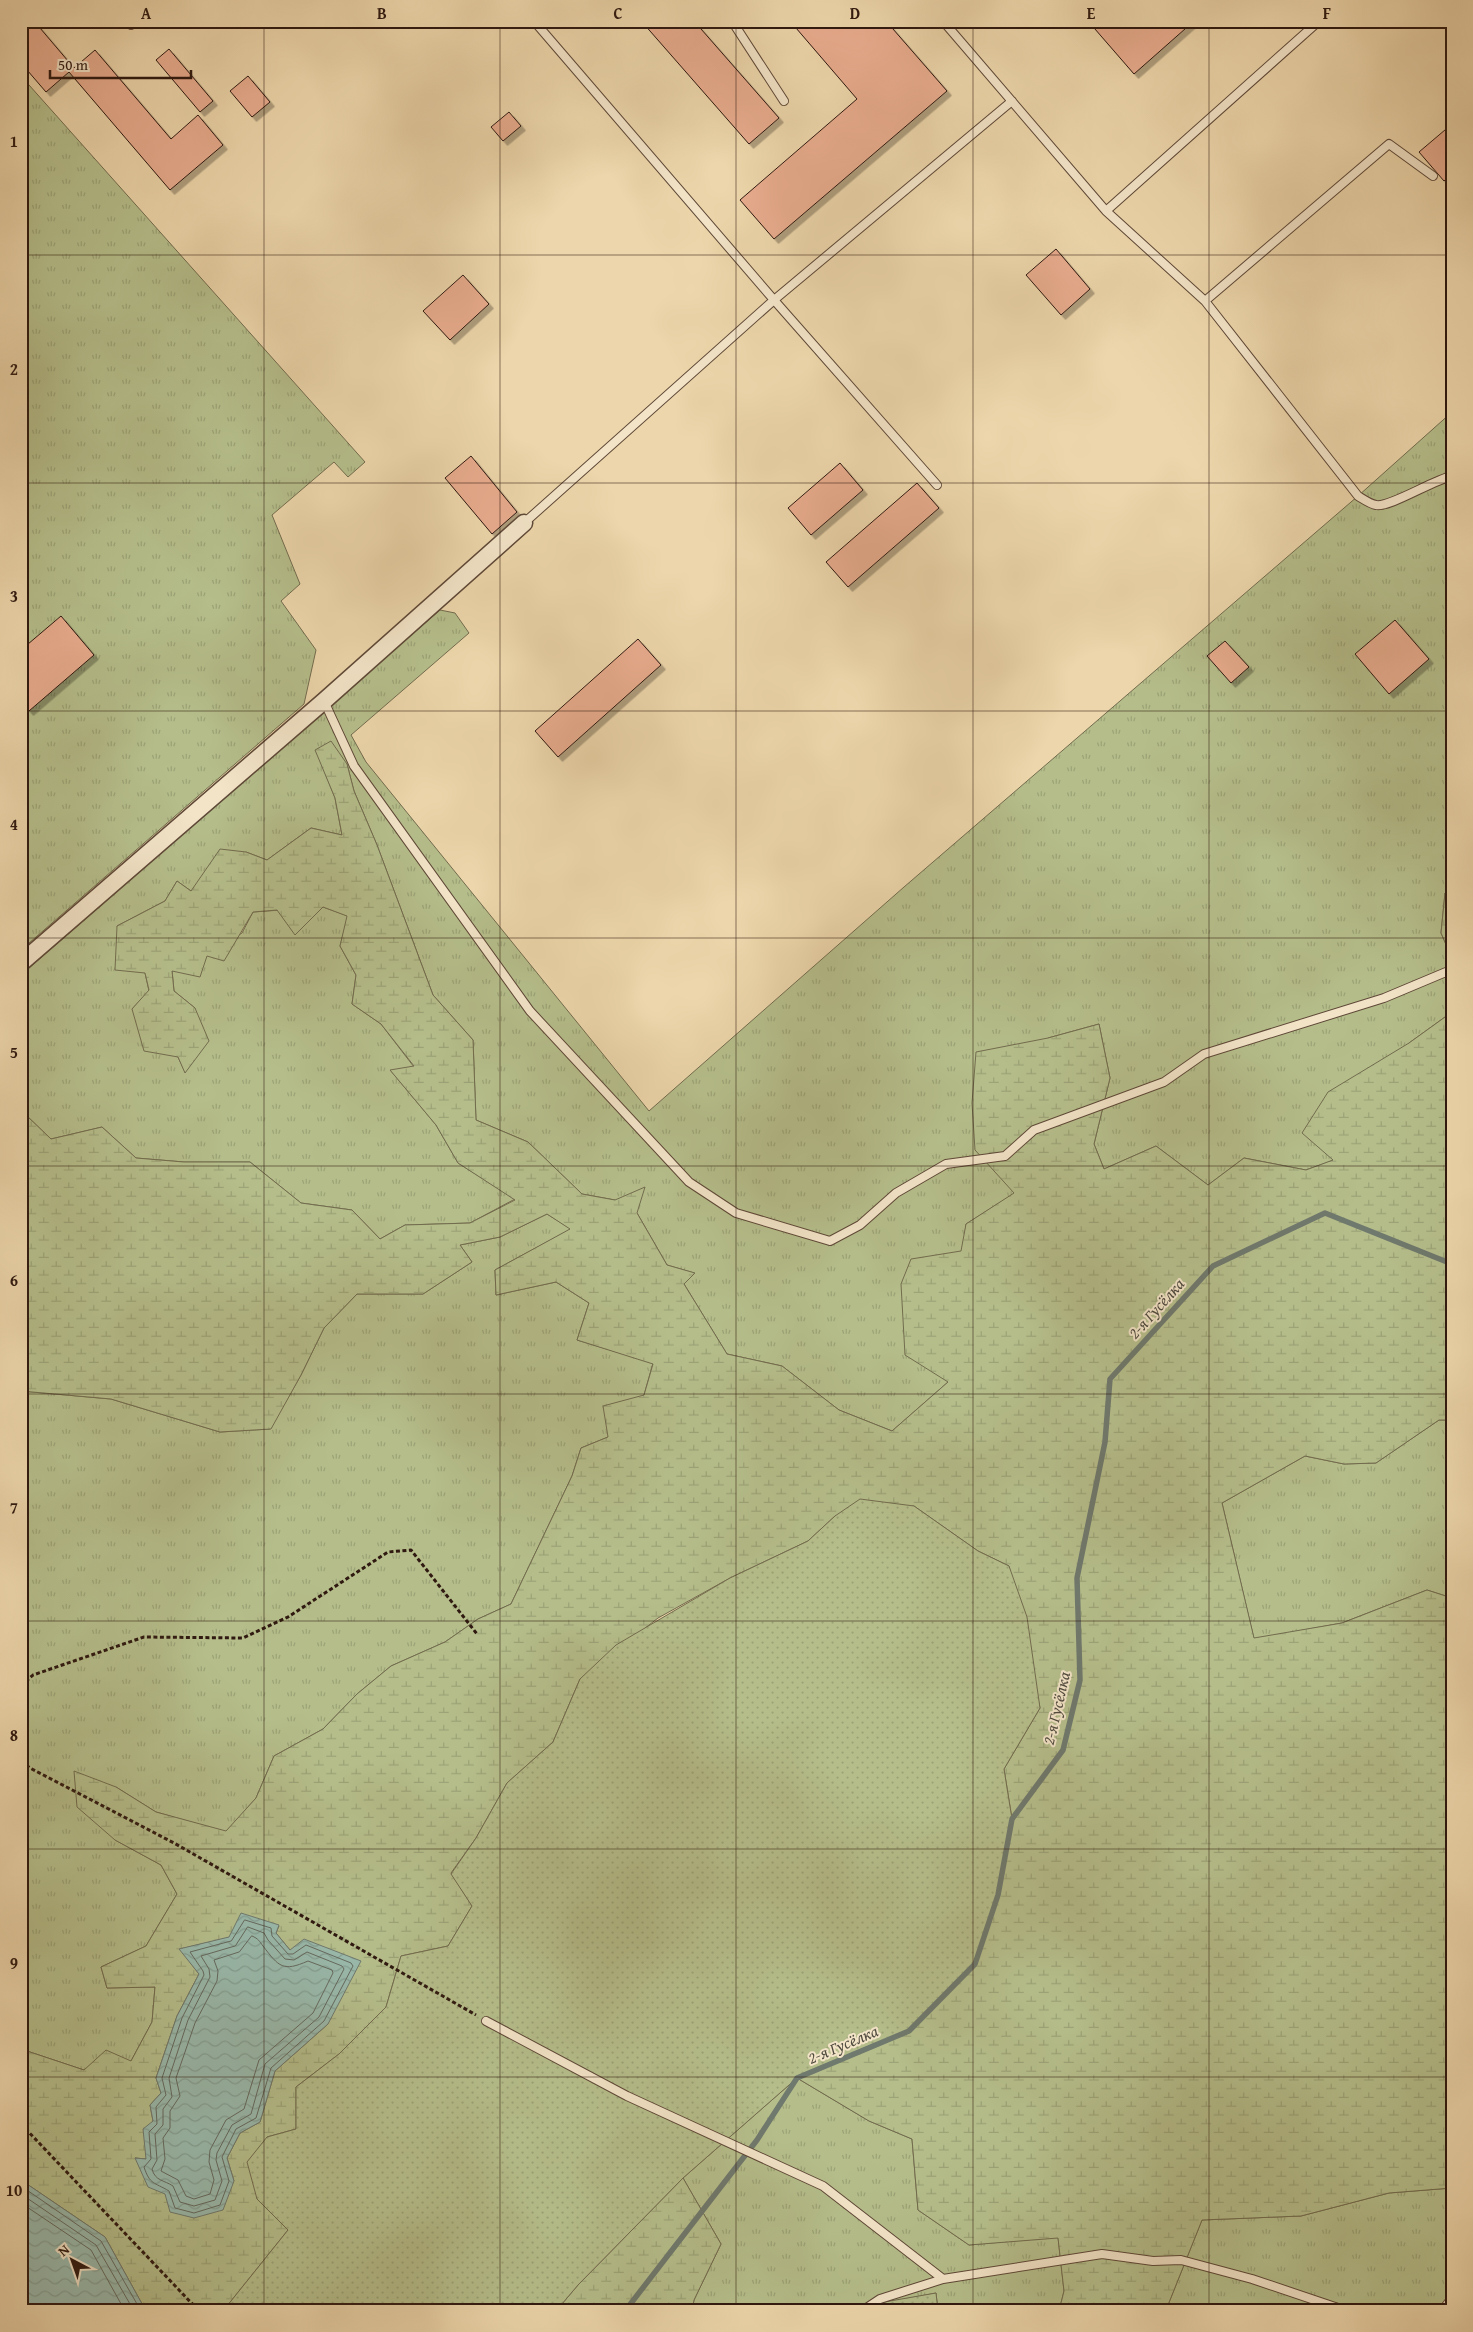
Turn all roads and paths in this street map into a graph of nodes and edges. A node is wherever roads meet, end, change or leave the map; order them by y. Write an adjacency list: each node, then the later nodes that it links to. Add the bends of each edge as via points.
1 (534, 21): 9 (lane)
2 (732, 21): 5 (lane)
3 (943, 21): 6 (lane)
4 (1319, 21): 8 (lane)
5 (784, 101)
6 (1012, 101): 8 (lane); 9 (lane)
7 (1433, 176): 10 (lane, via 1389,144)
8 (1106, 211): 10 (lane)
9 (774, 300): 12 (lane); 13 (lane)
10 (1205, 301): 11 (lane, via 1358,496 1376,505 1386,504 1438,479)
11 (1452, 476)
12 (937, 485)
13 (524, 523): 14 (street)
14 (324, 701): 15 (street); 16 (lane, via 354,766 530,1011 689,1182 736,1213 830,1241 860,1225 896,1193 946,1164 1005,1156 1034,1130 1164,1082 1204,1054 1384,998 1446,972)
15 (21, 963)
16 (1452, 975)
17 (477, 1634): 18 (path, via 411,1550 388,1552 288,1617 243,1638 144,1637 33,1675)
18 (21, 1686)
19 (21, 1761): 20 (path, via 174,1842)
20 (486, 2020): 22 (lane, via 627,2096 823,2186)
21 (21, 2124): 24 (path)
22 (943, 2279): 25 (lane, via 880,2299); 26 (lane, via 1102,2254 1154,2261 1181,2260 1252,2278)
23 (1452, 2298): 27 (lane)
24 (199, 2311)
25 (862, 2311)
26 (1347, 2311)
27 (1442, 2311)

